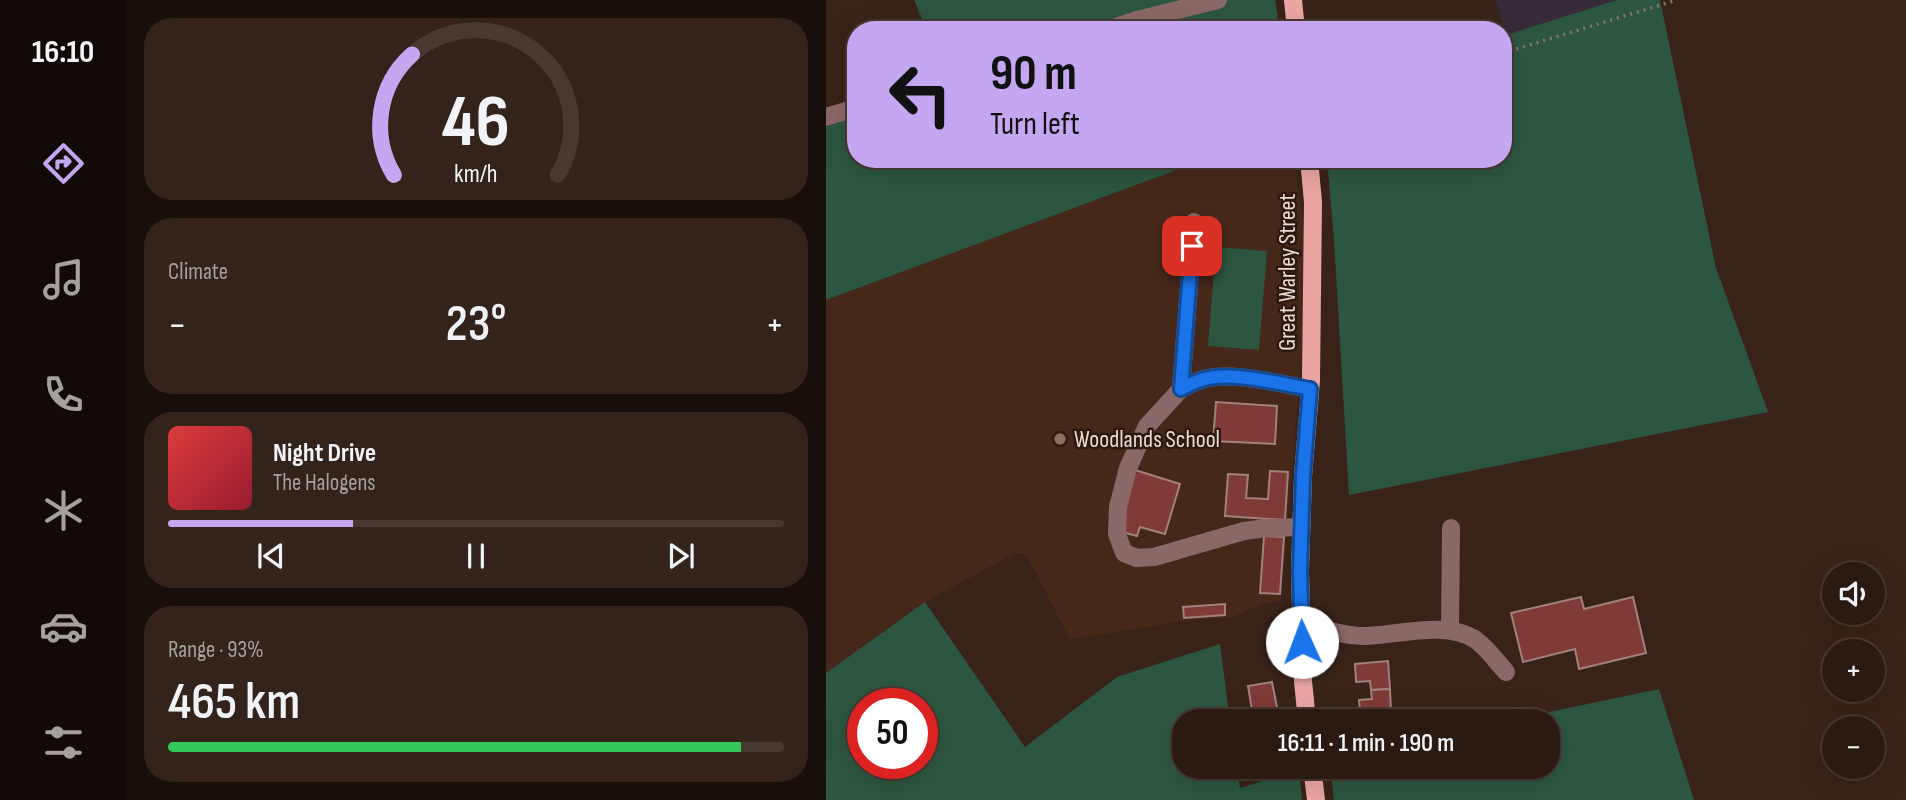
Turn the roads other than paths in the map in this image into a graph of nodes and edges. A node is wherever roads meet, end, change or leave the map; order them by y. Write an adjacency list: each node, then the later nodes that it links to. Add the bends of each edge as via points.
1 (1218, 0): 3 (lane)
2 (1293, 0): 4 (main road)
3 (1134, 21)
4 (1295, 21)
5 (847, 111): 6 (lane)
6 (826, 117)
7 (1310, 168): 10 (main road, Great Warley Street)
8 (1194, 222): 9 (lane)
9 (1181, 389): 10 (lane, via 1202,379 1224,377); 11 (lane, via 1147,426 1128,468 1118,506 1117,534 1124,553 1154,557 1244,531)
10 (1310, 389): 11 (main road, Great Warley Street)
11 (1301, 527): 13 (main road, Great Warley Street)
12 (1451, 528): 14 (lane)
13 (1301, 622): 14 (lane, via 1363,636); 16 (main road, Great Warley Street)
14 (1450, 630): 15 (lane, via 1476,640)
15 (1506, 672)
16 (1306, 709)
17 (1314, 779): 18 (main road)
18 (1316, 800)

